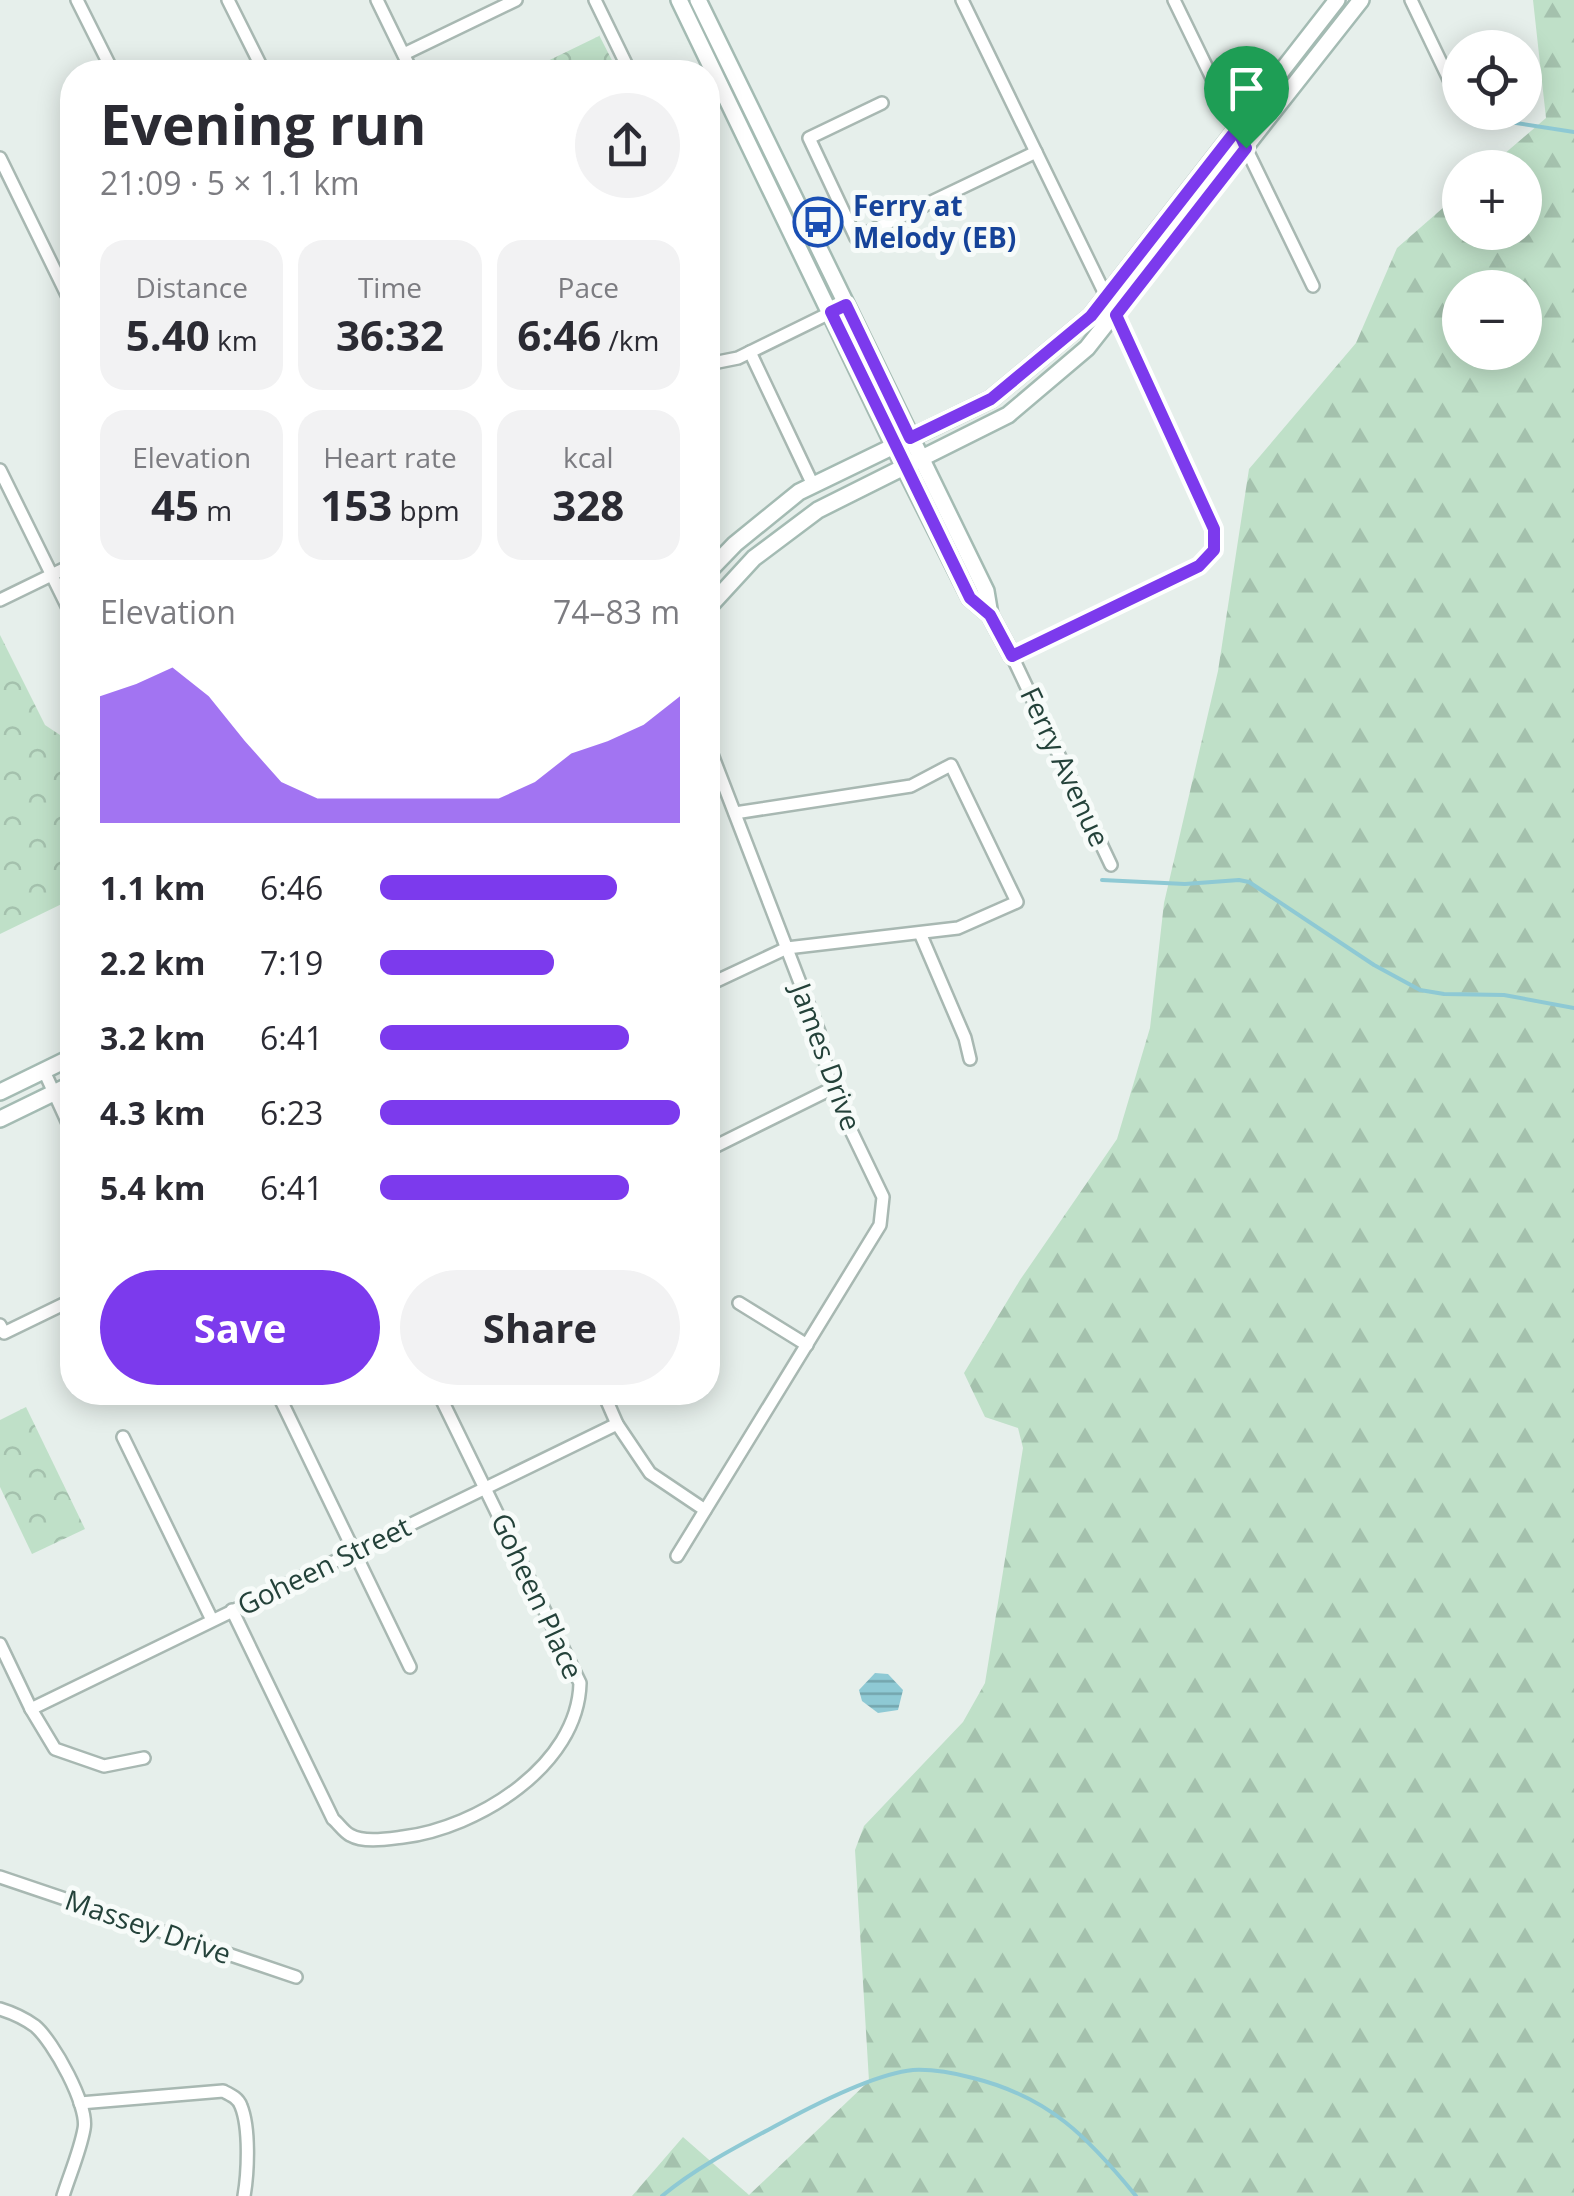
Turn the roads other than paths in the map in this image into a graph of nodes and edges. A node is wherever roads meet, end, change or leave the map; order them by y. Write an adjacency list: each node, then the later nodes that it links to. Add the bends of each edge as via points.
1 (77, 0): 14 (street)
2 (228, 0): 15 (street)
3 (377, 0): 13 (street)
4 (516, 0): 13 (street)
5 (596, 0): 17 (street)
6 (679, 0): 18 (main road, Ferry Avenue)
7 (698, 0): 29 (main road, Ferry Avenue)
8 (962, 0): 24 (street)
9 (1174, 0): 22 (street)
10 (1337, 0): 22 (main road)
11 (1361, 0): 23 (main road)
12 (1411, 0): 19 (street)
13 (404, 54): 16 (street)
14 (107, 60)
15 (258, 60)
16 (407, 60)
17 (624, 60)
18 (710, 60)
19 (1442, 65)
20 (720, 79): 29 (main road, Ferry Avenue)
21 (882, 102): 24 (street, via 809,138 856,238)
22 (1237, 129): 23 (street); 28 (main road)
23 (1246, 148): 27 (street); 30 (main road)
24 (1036, 152): 28 (street)
25 (0, 158): 26 (street)
26 (60, 280)
27 (1313, 286)
28 (1106, 296): 33 (main road, via 991,399)
29 (839, 309): 31 (street); 33 (main road, Ferry Avenue); 34 (main road, Ferry Avenue)
30 (1116, 315): 35 (main road, via 1008,415); 46 (street, via 1214,529 1214,550 1199,566)
31 (750, 352): 32 (street); 38 (street)
32 (720, 361)
33 (910, 438): 34 (main road); 35 (main road, Ferry Avenue)
34 (894, 446): 36 (main road, Ferry Avenue); 38 (main road)
35 (920, 458): 36 (main road); 45 (main road, Ferry Avenue, via 986,591)
36 (904, 467): 43 (main road, via 818,510 754,558); 45 (main road, Ferry Avenue, via 970,598)
37 (0, 470): 41 (street)
38 (813, 485): 39 (main road)
39 (720, 556)
40 (60, 571): 41 (street)
41 (52, 575): 42 (street); 44 (street)
42 (60, 591)
43 (720, 595)
44 (0, 600)
45 (990, 615): 46 (main road, Ferry Avenue)
46 (1012, 656): 49 (street, Ferry Avenue)
47 (720, 774): 48 (street, James Drive)
48 (735, 812): 50 (street, via 912,786 951,765 1017,902 958,928); 51 (street, James Drive)
49 (1112, 865)
50 (920, 933): 51 (street); 53 (street)
51 (786, 948): 52 (street); 56 (street, James Drive, via 819,1032)
52 (720, 979)
53 (970, 1059)
54 (60, 1063): 55 (main road)
55 (44, 1071): 58 (main road); 59 (street)
56 (831, 1089): 62 (street); 66 (street, James Drive, via 883,1198 882,1211 880,1225)
57 (60, 1090): 59 (main road)
58 (0, 1092)
59 (54, 1093): 60 (street); 61 (main road)
60 (60, 1106)
61 (0, 1119)
62 (720, 1144)
63 (740, 1302): 66 (street)
64 (60, 1306): 65 (street, via 4,1333)
65 (0, 1326)
66 (807, 1345): 73 (street, James Drive)
67 (283, 1405): 74 (street)
68 (444, 1405): 72 (street)
69 (608, 1405): 70 (street)
70 (617, 1424): 72 (street, Goheen Street); 73 (street, via 650,1473)
71 (123, 1437): 77 (street)
72 (486, 1488): 74 (street, Goheen Street); 76 (street, Goheen Place, via 580,1684 580,1706 558,1745 519,1788 480,1814 427,1834 350,1836 333,1819)
73 (704, 1510): 75 (street, James Drive)
74 (354, 1552): 76 (street, Goheen Street); 79 (street)
75 (677, 1556)
76 (232, 1610): 77 (street, Goheen Street)
77 (212, 1620): 80 (street, Goheen Street)
78 (0, 1644): 80 (street)
79 (410, 1667)
80 (31, 1709): 81 (street, via 55,1749 104,1766)
81 (144, 1758)
82 (0, 1876): 83 (street, Massey Drive)
83 (296, 1977)
84 (0, 2009): 85 (street, via 38,2028)
85 (80, 2103): 86 (street, via 86,2125); 87 (street, via 234,2096 242,2107)
86 (63, 2196)
87 (244, 2196)

